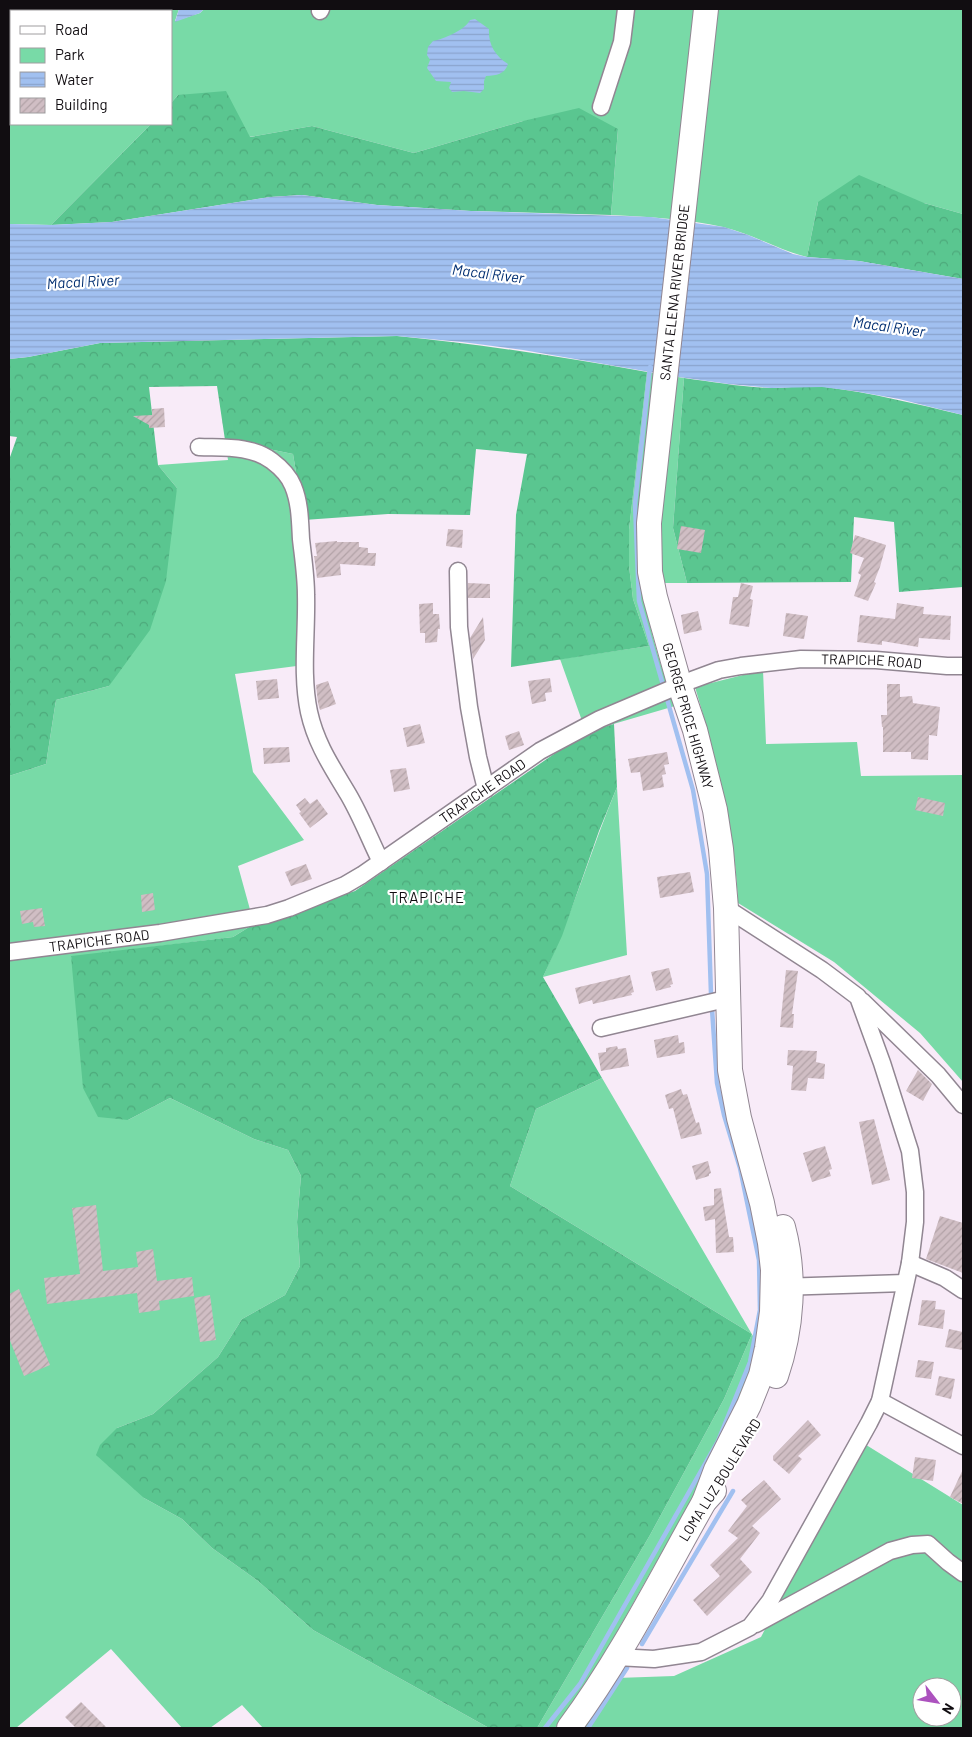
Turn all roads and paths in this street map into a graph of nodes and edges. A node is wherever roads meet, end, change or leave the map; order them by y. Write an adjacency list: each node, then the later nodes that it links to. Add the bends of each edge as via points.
1 (626, 9): 3 (street, via 622,42)
2 (706, 9): 5 (highway, SANTA ELENA RIVER BRIDGE)
3 (601, 107)
4 (198, 447): 10 (street, via 257,452 283,470 293,485 298,501 306,594 309,712 316,737)
5 (655, 460): 8 (highway, GEORGE PRICE HIGHWAY, via 649,523 650,572)
6 (458, 571): 9 (street, via 458,626 469,706)
7 (963, 666): 8 (street, TRAPICHE ROAD, via 801,659 727,669)
8 (680, 686): 9 (street, TRAPICHE ROAD, via 571,733); 11 (highway, GEORGE PRICE HIGHWAY, via 696,730 715,810 722,849)
9 (486, 789): 10 (street, TRAPICHE ROAD)
10 (381, 862): 12 (street, TRAPICHE ROAD, via 345,885 267,915 160,933)
11 (726, 908): 13 (street); 14 (highway, GEORGE PRICE HIGHWAY)
12 (9, 952)
13 (858, 997): 16 (street, via 938,1075); 17 (street, via 910,1151 915,1192)
14 (730, 1000): 15 (street); 19 (highway, LOMA LUZ BOULEVARD, via 746,1088 786,1241)
15 (601, 1028)
16 (963, 1105)
17 (910, 1263): 18 (street); 20 (street, via 945,1278)
18 (905, 1283): 19 (street); 21 (street)
19 (782, 1287): 25 (highway, LOMA LUZ BOULEVARD, via 789,1319 783,1352 758,1420 727,1474 704,1502)
20 (963, 1290)
21 (880, 1401): 22 (street); 24 (street, via 770,1600)
22 (963, 1446)
23 (963, 1573): 24 (street, via 928,1544 912,1545 890,1551)
24 (750, 1628): 25 (street, via 701,1652 654,1658)
25 (616, 1657): 26 (highway, LOMA LUZ BOULEVARD)
26 (569, 1728)

